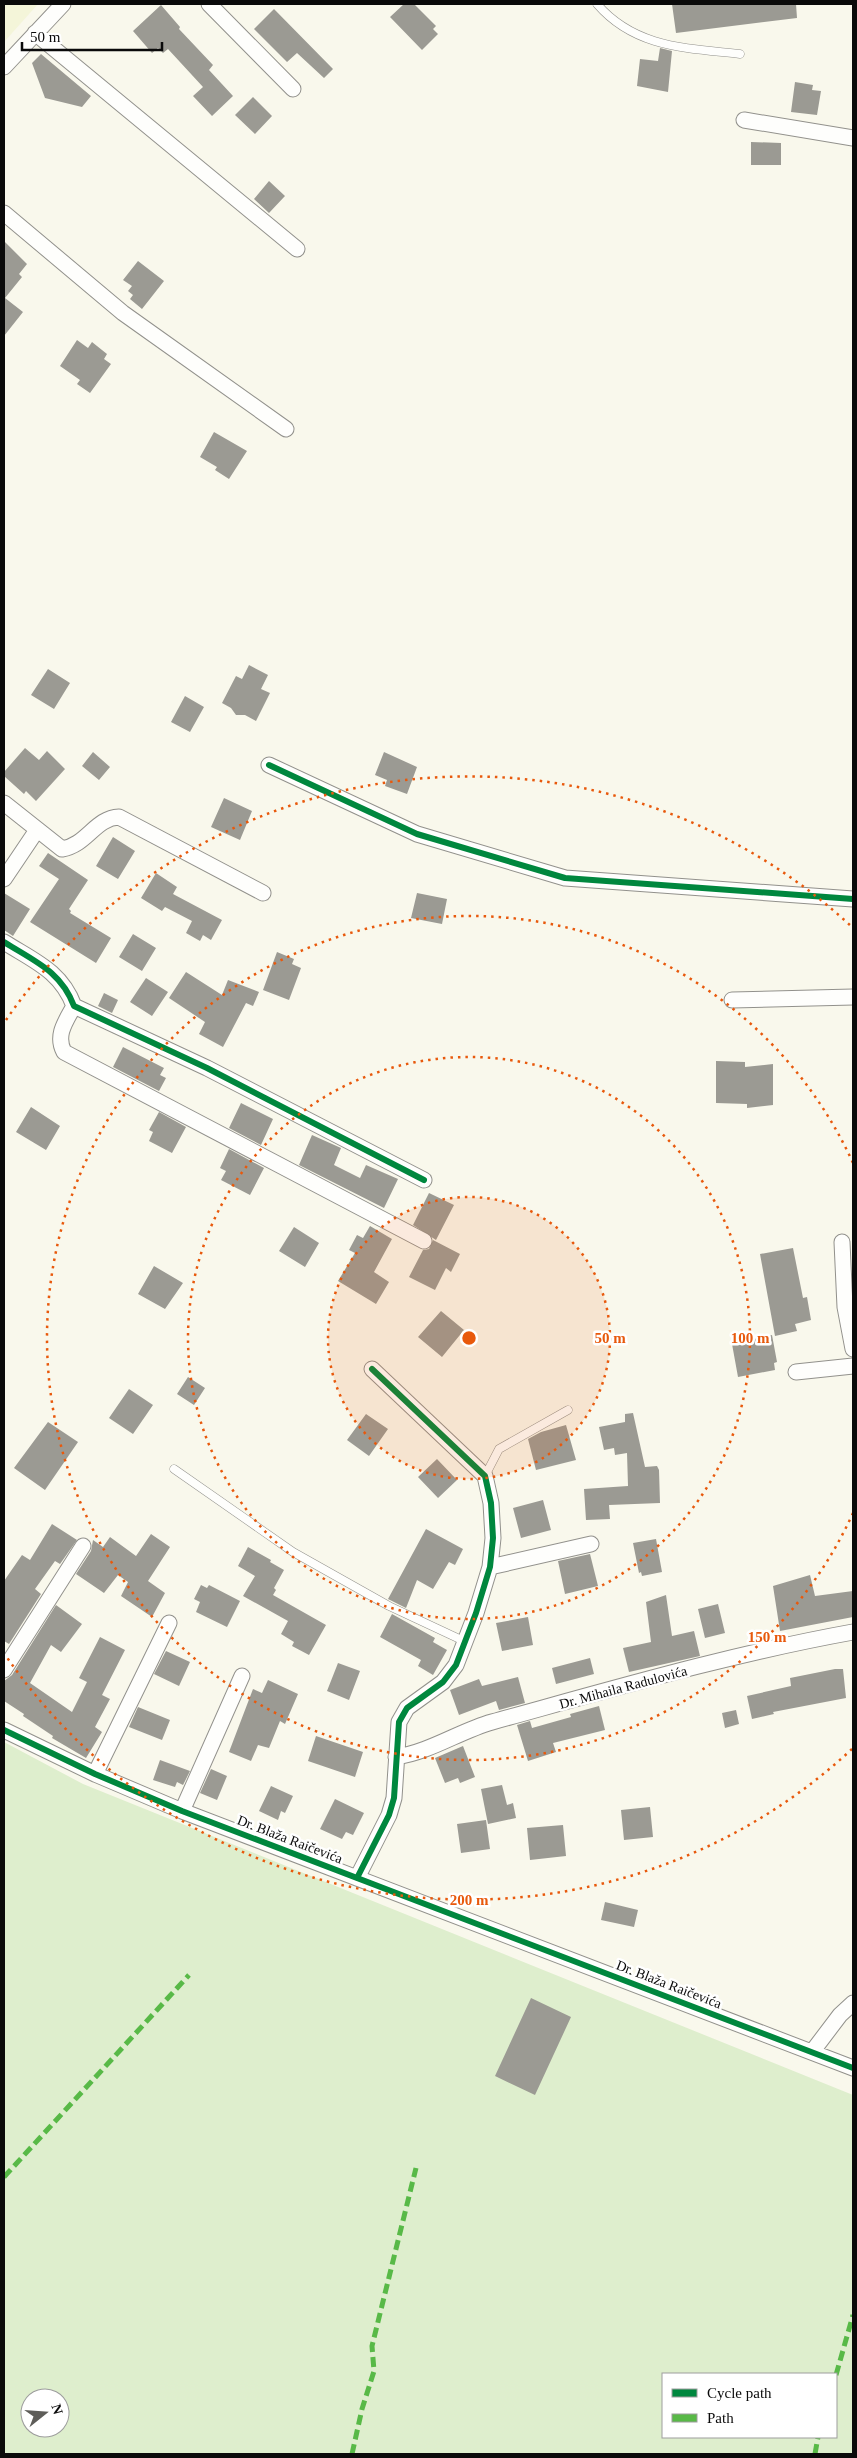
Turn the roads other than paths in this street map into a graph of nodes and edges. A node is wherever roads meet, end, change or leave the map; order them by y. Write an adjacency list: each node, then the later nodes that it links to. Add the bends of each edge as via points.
1 (63, 4): 4 (street)
2 (209, 4): 7 (street)
3 (597, 4): 5 (lane, via 623,28 663,45)
4 (35, 33): 6 (street); 11 (street)
5 (740, 54)
6 (4, 67)
7 (293, 89)
8 (744, 120): 9 (street)
9 (853, 138)
10 (4, 213): 12 (street, via 123,313)
11 (297, 249)
12 (286, 429)
13 (269, 765): 18 (street, via 417,834 565,878)
14 (4, 803): 15 (street)
15 (37, 830): 16 (street); 17 (street, via 62,849 73,847 102,822 119,817)
16 (4, 879)
17 (263, 893)
18 (853, 899)
19 (4, 942): 22 (street, via 54,974 68,991)
20 (853, 997): 21 (street)
21 (732, 1000)
22 (74, 1006): 23 (street, via 208,1068); 24 (street, via 59,1035 64,1052)
23 (424, 1180)
24 (424, 1241)
25 (842, 1242): 26 (street, via 845,1308)
26 (853, 1349)
27 (853, 1366): 29 (street)
28 (372, 1369): 32 (street)
29 (796, 1372)
30 (568, 1410): 32 (lane, via 499,1449)
31 (174, 1469): 38 (lane, via 293,1552 389,1606)
32 (485, 1476): 35 (street, via 492,1503)
33 (591, 1544): 35 (street)
34 (83, 1546): 39 (street)
35 (490, 1567): 38 (street)
36 (169, 1623): 43 (street)
37 (853, 1632): 42 (street, Dr. Mihaila Radulovića, via 568,1701 486,1724)
38 (466, 1642): 42 (street, via 449,1676 401,1717 397,1728)
39 (4, 1670)
40 (242, 1676): 44 (street)
41 (4, 1730): 43 (street, Dr. Blaža Raičevića)
42 (396, 1757): 45 (street, via 394,1798 389,1815)
43 (95, 1774): 44 (street, Dr. Blaža Raičevića)
44 (182, 1811): 45 (street, Dr. Blaža Raičevića)
45 (357, 1878): 47 (street, Dr. Blaža Raičevića)
46 (853, 2003): 47 (street)
47 (812, 2052): 48 (street, Dr. Blaža Raičevića)
48 (853, 2068)

